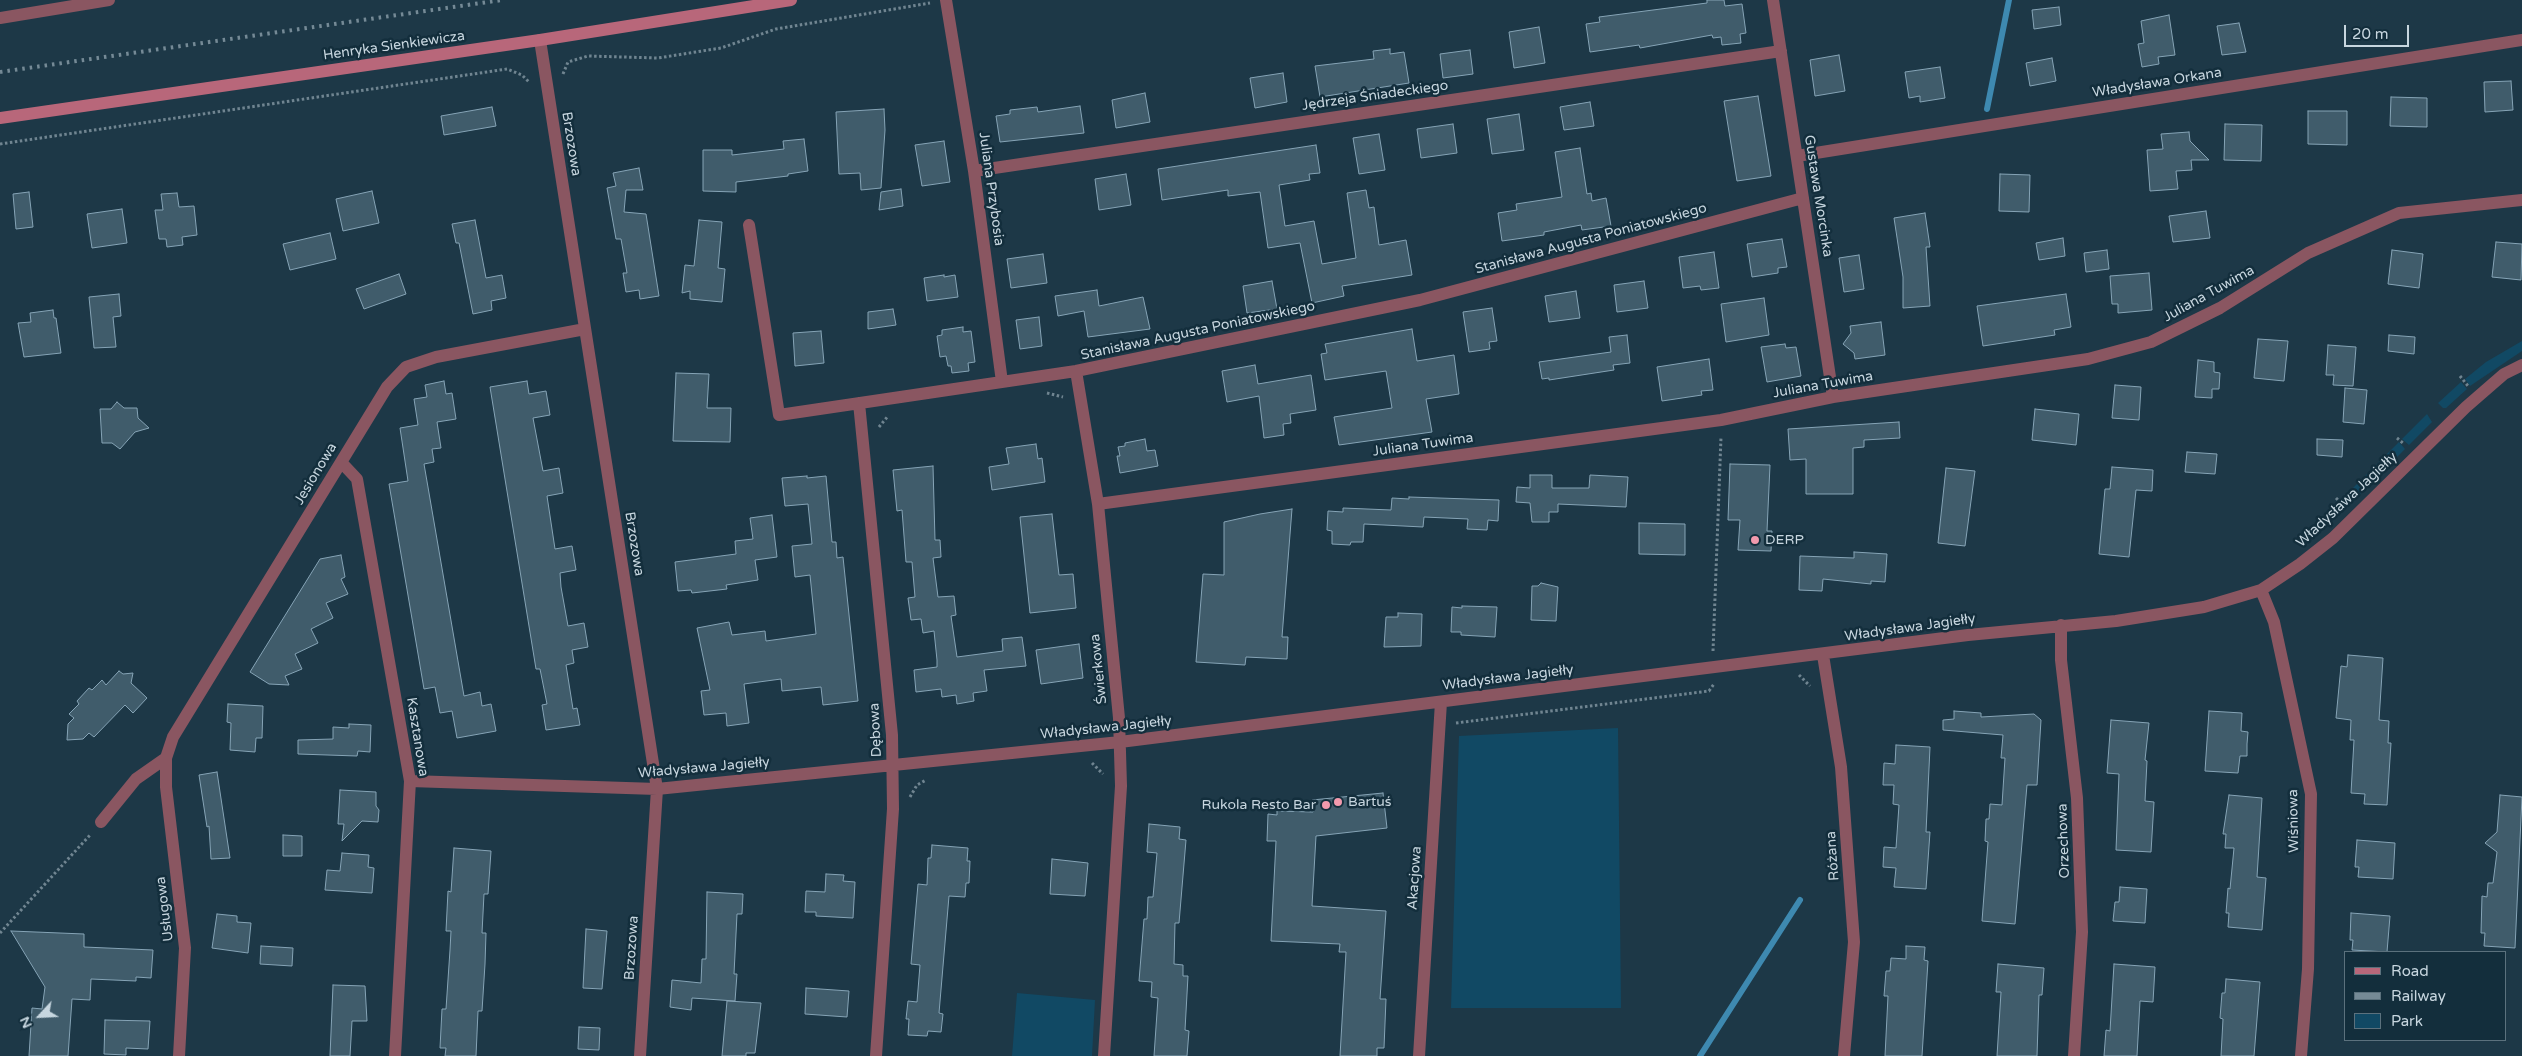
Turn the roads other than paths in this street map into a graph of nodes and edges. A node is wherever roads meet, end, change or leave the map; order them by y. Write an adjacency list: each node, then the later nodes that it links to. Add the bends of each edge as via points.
1 (109, 0): 5 (street)
2 (791, 0): 6 (main road, Henryka Sienkiewicza)
3 (946, 0): 11 (street, Juliana Przybosia)
4 (1773, 0): 8 (street, Gustawa Morcinka)
5 (0, 18)
6 (540, 40): 9 (main road, Henryka Sienkiewicza); 15 (street, Brzozowa)
7 (2522, 40): 10 (street, Władysława Orkana)
8 (1781, 51): 10 (street, Gustawa Morcinka); 11 (street, Jędrzeja Śniadeckiego)
9 (0, 118)
10 (1796, 156): 12 (street, Gustawa Morcinka)
11 (974, 171): 18 (street, Juliana Przybosia)
12 (1803, 198): 17 (street, Stanisława Augusta Poniatowskiego, via 1420,300); 19 (street, Gustawa Morcinka)
13 (2522, 200): 19 (street, Juliana Tuwima, via 2399,214 2308,253 2220,308 2151,342 2088,359)
14 (749, 225): 20 (street, Stanisława Augusta Poniatowskiego, via 779,415)
15 (585, 329): 21 (street, Jesionowa, via 436,357 406,367 387,387); 31 (street, Brzozowa)
16 (2522, 365): 23 (street, Władysława Jagiełły, via 2504,374 2466,407 2333,538)
17 (1076, 371): 18 (street, Stanisława Augusta Poniatowskiego); 22 (street, Świerkowa)
18 (1002, 382): 20 (street, Stanisława Augusta Poniatowskiego)
19 (1833, 397): 22 (street, Juliana Tuwima, via 1721,420)
20 (859, 403): 29 (street, Dębowa, via 891,720)
21 (341, 462): 28 (street, Jesionowa, via 173,737); 30 (street, Kasztanowa, via 357,479)
22 (1098, 504): 27 (street, Świerkowa)
23 (2261, 590): 24 (street, Władysława Jagiełły, via 2204,607 2116,621); 41 (street, Wiśniowa, via 2274,622 2311,794 2308,969)
24 (2061, 625): 25 (street, Władysława Jagiełły); 40 (street, Orzechowa, via 2061,660 2078,798 2082,932)
25 (1823, 655): 26 (street, Władysława Jagiełły, via 1713,666); 39 (street, Różana, via 1841,767 1854,942)
26 (1441, 702): 27 (street, Władysława Jagiełły); 38 (street, Akacjowa)
27 (1120, 742): 29 (street, Władysława Jagiełły); 37 (street, Świerkowa, via 1121,786)
28 (166, 758): 32 (street, via 136,779); 33 (street, Usługowa, via 166,788 185,948)
29 (892, 765): 31 (street, Władysława Jagiełły); 36 (street, Dębowa, via 893,809)
30 (410, 781): 31 (street, Władysława Jagiełły); 34 (street, Kasztanowa)
31 (657, 789): 35 (street, Brzozowa)
32 (101, 822)
33 (179, 1056)
34 (395, 1056)
35 (640, 1056)
36 (876, 1056)
37 (1104, 1056)
38 (1419, 1056)
39 (1844, 1056)
40 (2074, 1056)
41 (2301, 1056)

